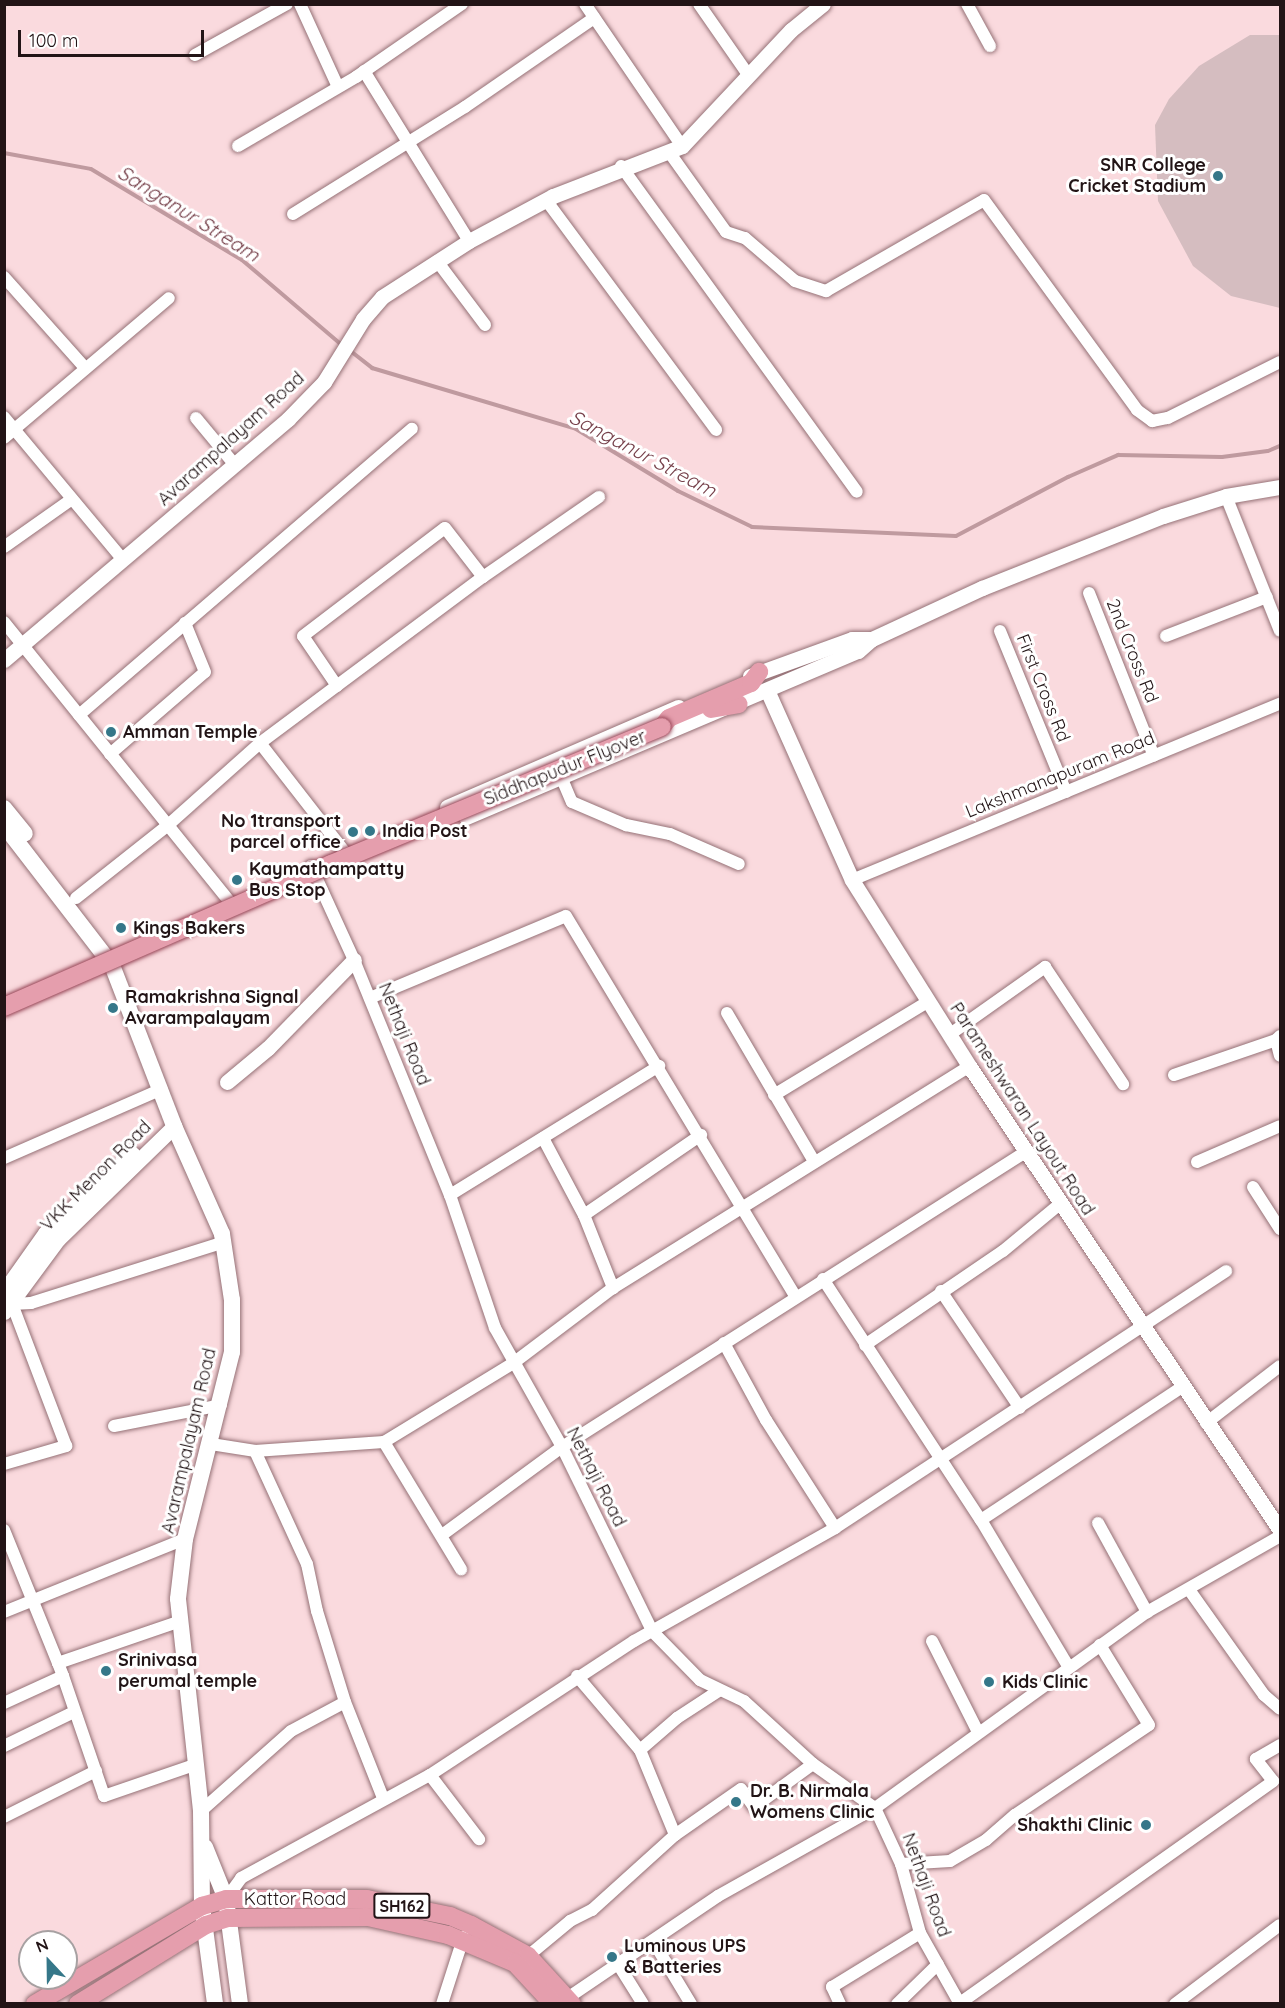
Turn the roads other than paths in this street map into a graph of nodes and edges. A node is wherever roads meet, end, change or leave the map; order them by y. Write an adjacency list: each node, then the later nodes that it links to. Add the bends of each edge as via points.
1 (286, 4): 10 (street)
2 (300, 4): 13 (street)
3 (462, 4): 11 (street)
4 (585, 4): 8 (street)
5 (699, 4): 12 (street)
6 (823, 4): 12 (street, via 791,30)
7 (967, 4): 9 (street)
8 (594, 18): 14 (street); 16 (street)
9 (990, 46)
10 (195, 55)
11 (364, 71): 13 (street); 14 (street)
12 (749, 76): 16 (street)
13 (338, 87): 15 (street)
14 (408, 143): 19 (street); 20 (street)
15 (238, 146)
16 (676, 149): 17 (street, Avarampalayam Road); 25 (street, via 726,232 745,238 795,281 826,291 984,200 1137,410 1152,421 1168,418)
17 (621, 166): 18 (street, Avarampalayam Road); 35 (street)
18 (546, 200): 20 (street, Avarampalayam Road); 31 (street)
19 (293, 214)
20 (469, 241): 21 (street, Avarampalayam Road)
21 (437, 261): 24 (street); 33 (street, Avarampalayam Road, via 382,297 324,382)
22 (4, 277): 26 (street)
23 (169, 298): 26 (street)
24 (485, 325)
25 (1281, 362)
26 (85, 368): 29 (street)
27 (4, 417): 29 (street)
28 (196, 418): 33 (street)
29 (15, 429): 32 (street); 38 (street)
30 (412, 429): 45 (street)
31 (716, 430)
32 (4, 438)
33 (235, 465): 40 (street, Avarampalayam Road)
34 (1281, 487): 36 (street)
35 (857, 492)
36 (1226, 496): 43 (street); 49 (street, via 1163,516 1013,576)
37 (599, 497): 41 (street)
38 (72, 499): 39 (street); 40 (street)
39 (4, 547)
40 (123, 560): 50 (street, Avarampalayam Road)
41 (483, 578): 53 (street); 53 (street, via 446,528 303,636)
42 (1089, 593): 61 (street, 2nd Cross Rd)
43 (1267, 597): 47 (street); 48 (street)
44 (4, 622): 50 (street)
45 (185, 623): 58 (street); 60 (street, via 205,672)
46 (1000, 631): 63 (street, First Cross Rd)
47 (1280, 631)
48 (1166, 636)
49 (872, 639): 52 (street, via 852,639); 54 (street, via 858,651)
50 (24, 645): 51 (street, Avarampalayam Road); 58 (street)
51 (4, 660)
52 (759, 672): 57 (main road, Siddhapudur Flyover, via 751,683); 67 (street)
53 (337, 686): 59 (street)
54 (767, 690): 55 (street); 70 (street, Parameshwaran Layout Road)
55 (739, 704): 57 (main road, Siddhapudur Flyover); 62 (street)
56 (1281, 704): 61 (street, Lakshmanapuram Road)
57 (703, 708): 78 (main road, Siddhapudur Flyover, bridge)
58 (79, 715): 60 (street)
59 (260, 743): 66 (street); 67 (street)
60 (110, 754): 66 (street)
61 (1154, 756): 63 (street, Lakshmanapuram Road)
62 (562, 779): 68 (street, via 572,802 627,825 670,834); 69 (street)
63 (1066, 792): 70 (street, Lakshmanapuram Road)
64 (4, 808): 71 (main road)
65 (4, 825): 73 (main road, Avarampalayam Road)
66 (167, 826): 71 (street); 72 (street)
67 (344, 851): 69 (street)
68 (739, 864)
69 (314, 871): 72 (street); 73 (street); 74 (street, Nethaji Road)
70 (852, 880): 77 (street, Parameshwaran Layout Road)
71 (76, 898): 73 (main road)
72 (229, 901): 73 (street)
73 (111, 957): 75 (main road); 79 (main road); 89 (main road, Avarampalayam Road)
74 (354, 960): 76 (street, Nethaji Road); 87 (street, via 268,1048)
75 (4, 998)
76 (370, 998): 84 (street, via 566,916); 100 (street, Nethaji Road)
77 (929, 1001): 81 (street, Parameshwaran Layout Road); 90 (street)
78 (4, 1007)
79 (4, 1011)
80 (727, 1014): 90 (street)
81 (949, 1035): 85 (street, Parameshwaran Layout Road); 88 (street, via 1045,967)
82 (1279, 1038): 83 (street); 86 (street)
83 (1281, 1056)
84 (659, 1066): 93 (street); 94 (street)
85 (969, 1066): 95 (street, Parameshwaran Layout Road); 97 (street)
86 (1173, 1075)
87 (227, 1082)
88 (1123, 1084)
89 (162, 1089): 91 (main road, Avarampalayam Road); 96 (street)
90 (774, 1095): 97 (street)
91 (173, 1123): 105 (main road, Avarampalayam Road); 111 (street, VKK Menon Road, via 58,1239)
92 (1281, 1126): 98 (street)
93 (701, 1135): 102 (street); 103 (street)
94 (543, 1138): 100 (street); 103 (street)
95 (1027, 1151): 101 (street, Parameshwaran Layout Road); 107 (street)
96 (4, 1158)
97 (814, 1161): 102 (street)
98 (1197, 1162)
99 (1253, 1187): 104 (street)
100 (450, 1195): 115 (street, Nethaji Road, via 495,1328)
101 (1061, 1203): 109 (street, via 1003,1251); 112 (street, Parameshwaran Layout Road)
102 (743, 1205): 108 (street); 110 (street)
103 (584, 1215): 108 (street)
104 (1281, 1229)
105 (224, 1242): 111 (street, via 31,1303); 118 (main road, Avarampalayam Road, via 232,1300 232,1352)
106 (1226, 1271): 112 (street)
107 (823, 1279): 110 (street); 114 (street)
108 (613, 1288): 115 (street)
109 (941, 1291): 114 (street); 119 (street)
110 (796, 1297): 113 (street)
111 (6, 1302): 127 (street, via 66,1446)
112 (1143, 1328): 117 (street, Parameshwaran Layout Road); 119 (street)
113 (724, 1343): 124 (street); 130 (street, via 766,1420)
114 (865, 1345): 126 (street)
115 (512, 1364): 122 (street); 124 (street, Nethaji Road)
116 (1281, 1366): 120 (street)
117 (1182, 1387): 120 (street, Parameshwaran Layout Road); 128 (street)
118 (221, 1405): 121 (street); 123 (main road, Avarampalayam Road)
119 (1020, 1408): 126 (street)
120 (1206, 1424): 132 (street, Parameshwaran Layout Road)
121 (114, 1426)
122 (384, 1442): 125 (street); 133 (street)
123 (211, 1443): 125 (street); 135 (main road, Avarampalayam Road)
124 (562, 1447): 133 (street); 142 (street, Nethaji Road)
125 (255, 1451): 150 (street, via 308,1564 317,1611)
126 (941, 1456): 128 (street); 130 (street)
127 (4, 1464)
128 (981, 1520): 146 (street)
129 (1098, 1522): 140 (street)
130 (835, 1528): 142 (street)
131 (4, 1530): 138 (street)
132 (1281, 1530)
133 (442, 1535): 136 (street)
134 (1281, 1536): 137 (street)
135 (185, 1539): 138 (street); 141 (main road, Avarampalayam Road, via 178,1599)
136 (461, 1569)
137 (1190, 1591): 140 (street); 152 (street, via 1264,1695)
138 (35, 1599): 139 (street); 145 (street)
139 (4, 1612)
140 (1147, 1612): 144 (street)
141 (181, 1622): 145 (street); 159 (main road, Avarampalayam Road)
142 (652, 1631): 148 (street); 149 (street, Nethaji Road, via 700,1680)
143 (932, 1641): 154 (street)
144 (1100, 1645): 146 (street); 169 (street, via 1149,1725 959,1856)
145 (58, 1664): 147 (street)
146 (1068, 1666): 154 (street)
147 (63, 1676): 151 (street); 153 (street)
148 (577, 1676): 157 (street); 161 (street)
149 (720, 1690): 157 (street, via 676,1718); 158 (street, Nethaji Road, via 744,1701)
150 (345, 1702): 162 (street); 164 (street, via 291,1731)
151 (4, 1703)
152 (1281, 1710)
153 (74, 1712): 156 (street); 160 (street)
154 (978, 1732): 163 (street)
155 (1281, 1745): 183 (street, via 1256,1759 1273,1781)
156 (4, 1746)
157 (640, 1750): 166 (street)
158 (813, 1764): 163 (street, Nethaji Road); 166 (street, via 754,1807 741,1788)
159 (194, 1765): 160 (street, via 104,1796); 164 (main road, Avarampalayam Road)
160 (96, 1771): 165 (street)
161 (430, 1775): 162 (street); 168 (street)
162 (383, 1798): 170 (street, via 241,1878)
163 (875, 1808): 169 (street, Nethaji Road); 177 (street, via 718,1896)
164 (201, 1811): 167 (main road, Avarampalayam Road)
165 (4, 1817)
166 (675, 1835): 178 (street, via 592,1910 570,1921)
167 (202, 1838): 170 (main road); 171 (main road, Avarampalayam Road)
168 (479, 1839)
169 (901, 1864): 176 (street, Nethaji Road)
170 (226, 1899): 171 (main road, Kattor Road / SH162); 172 (main road); 175 (main road, Kattor Road / SH162, via 367,1899 450,1916)
171 (202, 1906): 173 (main road, Avarampalayam Road); 184 (main road, SH162)
172 (228, 1918): 173 (main road, SH162); 175 (main road, Kattor Road / SH162, via 368,1917); 187 (main road)
173 (206, 1925): 185 (main road, SH162); 186 (main road, Avarampalayam Road)
174 (1281, 1925): 192 (street)
175 (466, 1933): 178 (main road, Kattor Road / SH162); 181 (main road, Kattor Road / SH162, via 515,1963); 188 (street)
176 (920, 1933): 180 (street, Nethaji Road); 190 (street, via 832,1987)
177 (653, 1941): 179 (street); 182 (street)
178 (528, 1956): 181 (main road, Kattor Road / SH162)
179 (618, 1964): 181 (street); 189 (street)
180 (938, 1964): 183 (street, Nethaji Road); 191 (street)
181 (557, 2001)
182 (685, 2001)
183 (960, 2003)
184 (35, 2004)
185 (78, 2004)
186 (215, 2004)
187 (240, 2004)
188 (442, 2004)
189 (643, 2004)
190 (840, 2004)
191 (897, 2004)
192 (1175, 2004)

